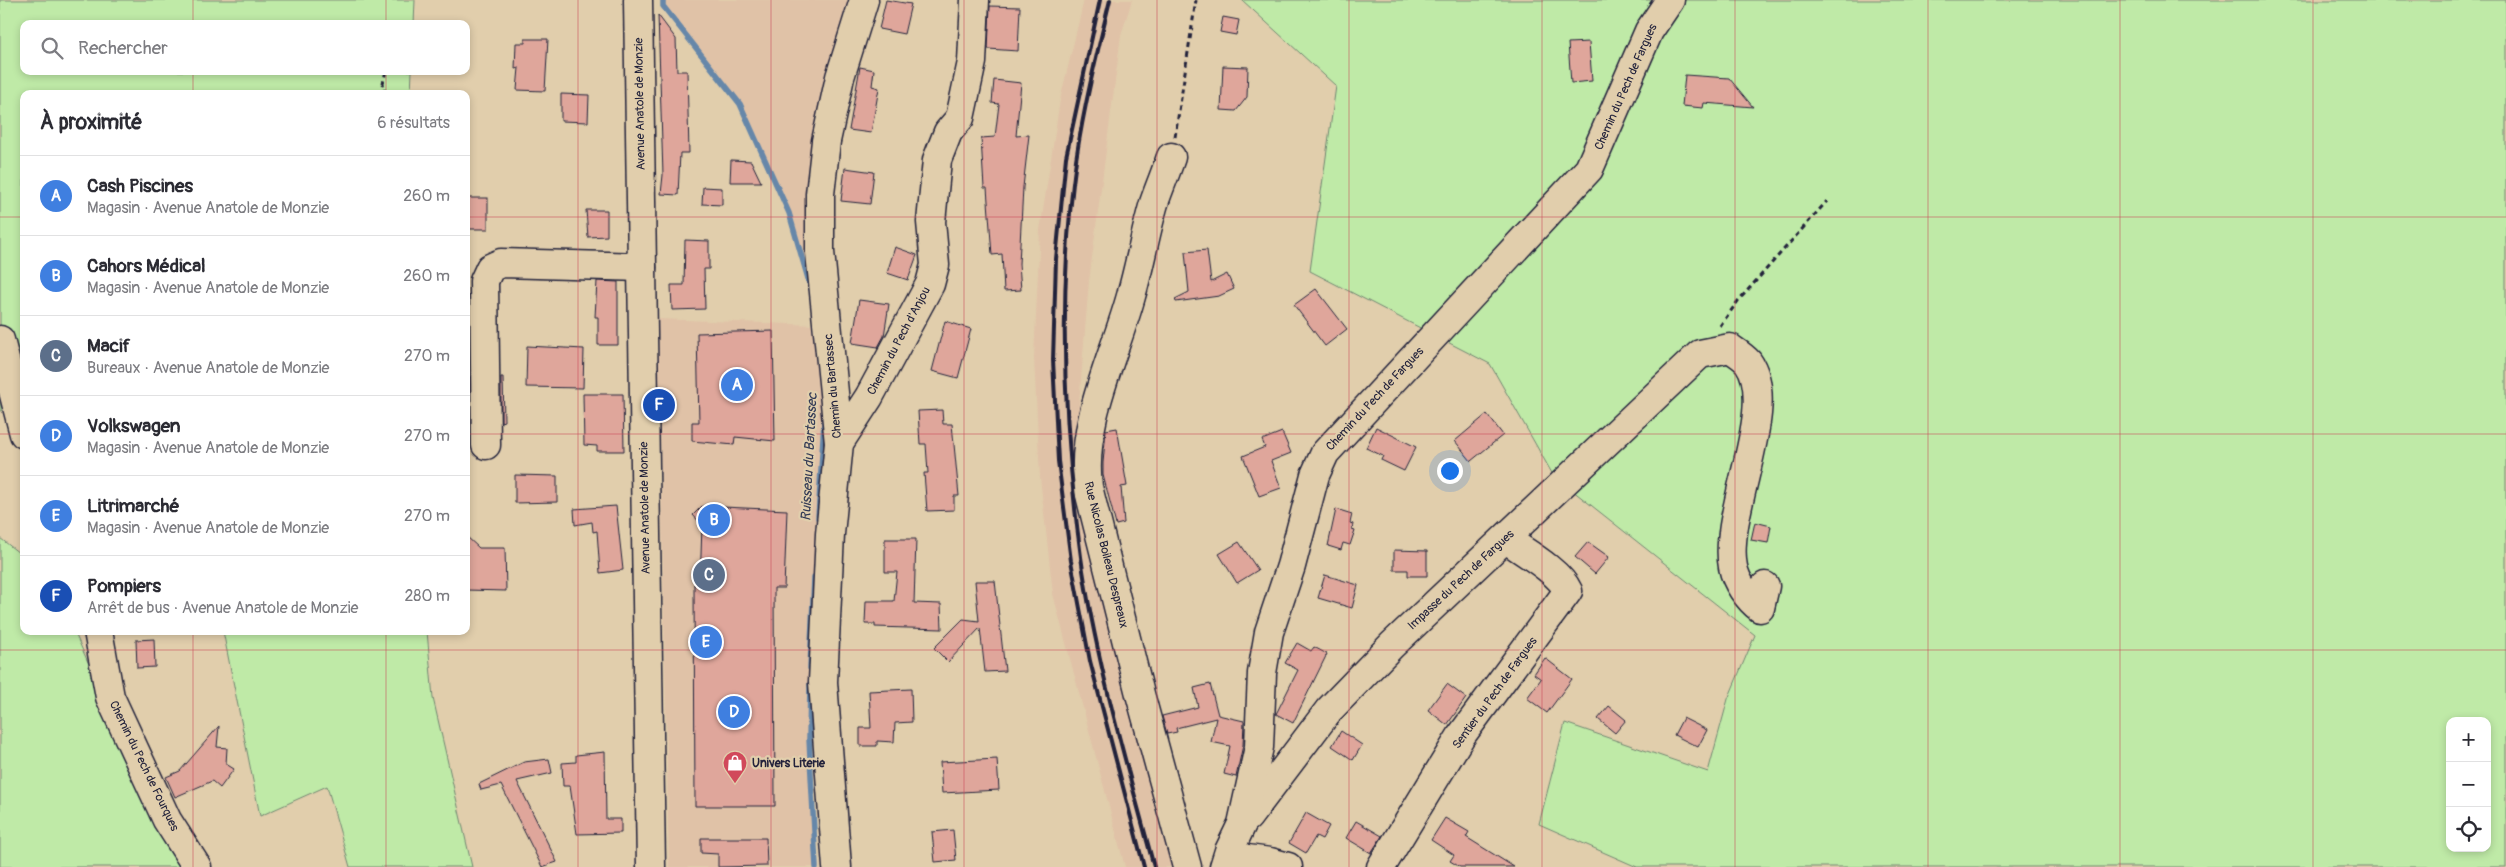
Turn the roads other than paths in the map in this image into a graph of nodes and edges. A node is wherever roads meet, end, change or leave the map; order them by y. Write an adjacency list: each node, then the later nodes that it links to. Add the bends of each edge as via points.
1 (638, 0): 6 (street, Avenue Anatole de Monzie)
2 (864, 0): 9 (street, Chemin du Bartassec, via 840,78 826,141 820,194 820,252)
3 (975, 0): 9 (street, Chemin du Pech d'Anjou, via 972,62 960,118 948,132 937,160 931,222 935,265 930,284 869,398)
4 (1670, 0): 14 (street, Chemin du Pech de Fargues, via 1649,31 1589,169 1325,453 1315,475 1291,566 1269,632 1262,673 1259,746)
5 (1171, 157): 18 (street, Rue Nicolas Boileau Despreaux, via 1154,202 1131,297 1105,372 1090,428 1085,463 1088,487 1140,694)
6 (642, 267): 10 (street, via 501,263 490,268 484,281); 16 (street, Avenue Anatole de Monzie)
7 (0, 340): 8 (street)
8 (20, 418)
9 (839, 443): 17 (street, Chemin du Bartassec, via 830,534 823,682)
10 (486, 445)
11 (1506, 539): 12 (street, Impasse du Pech de Fargues, via 1700,354 1730,348 1748,362 1757,388 1756,413 1733,538 1733,568 1748,599 1760,608); 14 (street, Impasse du Pech de Fargues, via 1392,645 1330,710); 22 (street, Sentier du Pech de Fargues, via 1565,584 1568,592 1462,736)
12 (1765, 586)
13 (99, 635): 15 (street, Chemin du Pech de Fourques, via 110,697 167,820)
14 (1242, 824): 19 (street, Chemin du Pech de Fargues)
15 (196, 867)
16 (651, 867)
17 (838, 867)
18 (1187, 867)
19 (1224, 867)
20 (1230, 867): 21 (street, via 1240,858)
21 (1288, 867)
22 (1381, 867)

